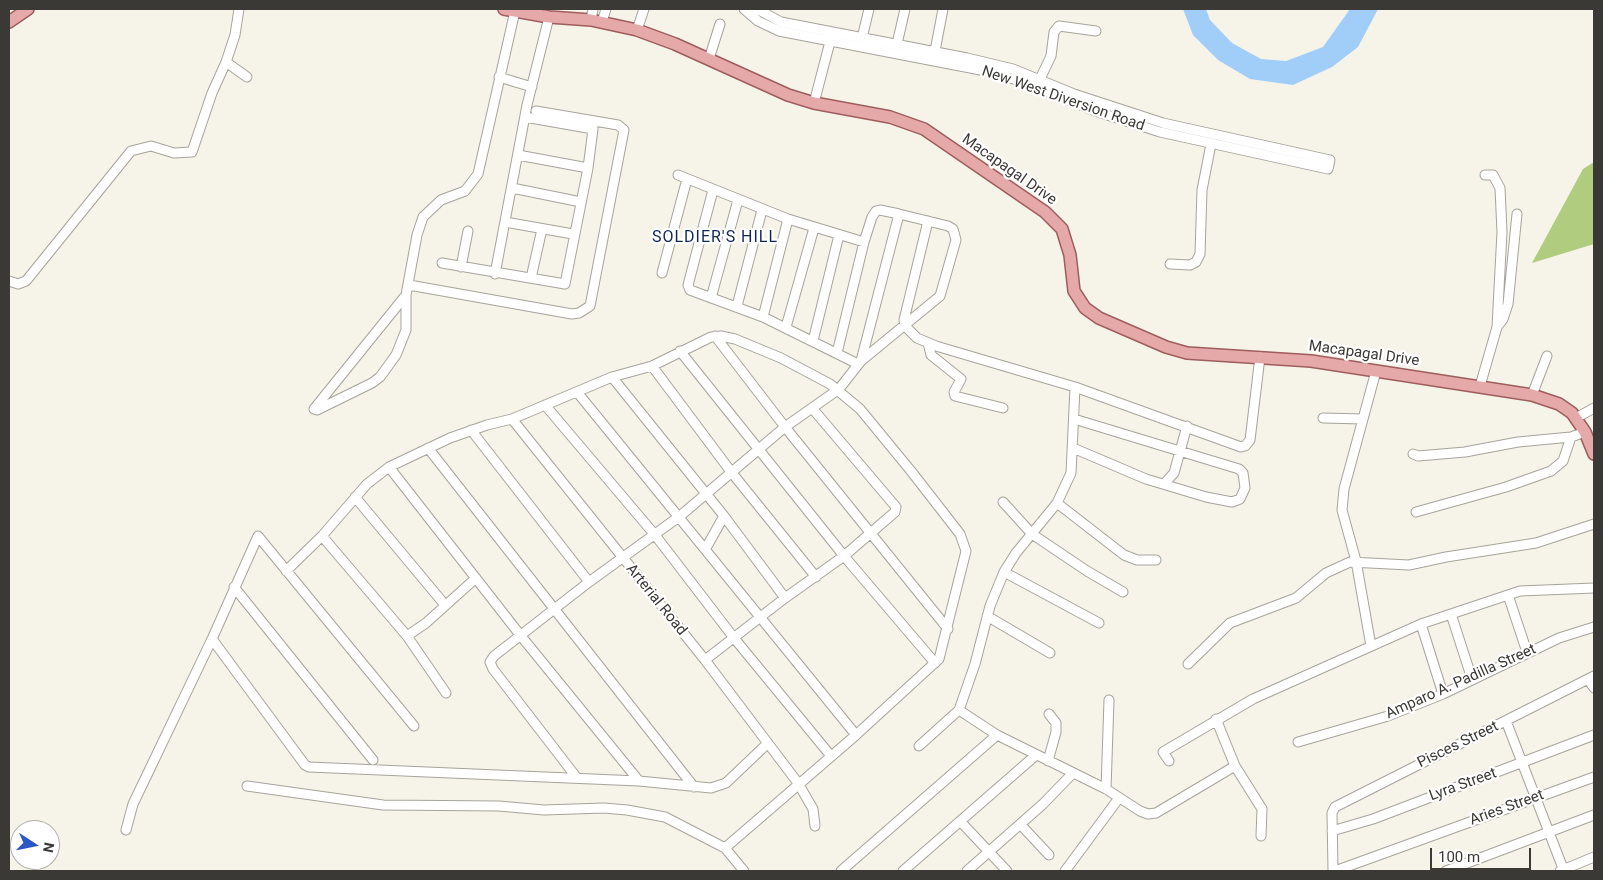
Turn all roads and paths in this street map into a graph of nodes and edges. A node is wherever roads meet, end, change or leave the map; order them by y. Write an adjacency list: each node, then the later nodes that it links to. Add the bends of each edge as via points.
1 (28, 9): 13 (main road)
2 (239, 9): 22 (street)
3 (606, 9): 12 (street)
4 (644, 9): 15 (street)
5 (744, 9): 17 (street, New West Diversion Road, via 758,21 779,31)
6 (869, 9): 18 (street)
7 (905, 9): 19 (street)
8 (943, 9): 20 (street)
9 (516, 10): 11 (main road, Macapagal Drive); 24 (street)
10 (760, 10): 17 (street, New West Diversion Road, via 781,22)
11 (546, 14): 12 (main road, Macapagal Drive); 26 (street)
12 (595, 17): 15 (main road, Macapagal Drive)
13 (9, 22)
14 (720, 24): 21 (street)
15 (637, 30): 21 (main road, Macapagal Drive)
16 (1096, 31): 25 (street, via 1059,26 1054,32 1052,56)
17 (831, 37): 18 (street, New West Diversion Road); 27 (street); 30 (street, New West Diversion Road, via 997,74 1130,123)
18 (862, 38): 19 (street, New West Diversion Road)
19 (897, 44): 20 (street, New West Diversion Road)
20 (935, 52): 25 (street, New West Diversion Road, via 993,63)
21 (709, 59): 27 (main road, Macapagal Drive, via 788,95)
22 (226, 62): 23 (street); 58 (street, via 192,152 179,153 150,146 131,151 26,281 18,284)
23 (247, 77)
24 (498, 77): 26 (street); 59 (street, via 478,174 465,191 441,200 423,217)
25 (1040, 80): 30 (street, New West Diversion Road, via 1163,123 1329,165)
26 (532, 86): 29 (street)
27 (814, 103): 73 (main road, Macapagal Drive, via 890,117 924,129 1045,212 1062,229 1068,241 1071,280 1078,300 1099,318 1175,350)
28 (536, 111): 59 (street, via 618,125 624,130 590,306 579,314 572,314)
29 (525, 117): 31 (street); 32 (street, via 593,129)
30 (1211, 144): 53 (street, via 1202,190 1200,254 1190,265)
31 (518, 155): 32 (street); 36 (street)
32 (588, 168): 39 (street)
33 (678, 175): 35 (street)
34 (1485, 175): 65 (street, via 1495,176 1501,200)
35 (687, 179): 37 (street); 55 (street)
36 (512, 188): 39 (street); 45 (street)
37 (713, 190): 38 (street); 61 (street, via 688,285 690,290)
38 (738, 200): 40 (street); 61 (street)
39 (581, 202): 49 (street)
40 (762, 210): 43 (street); 62 (street)
41 (899, 214): 44 (street); 51 (street, via 876,211); 74 (street)
42 (1517, 214): 65 (street, via 1508,304)
43 (788, 219): 46 (street); 63 (street)
44 (928, 221): 64 (street, via 906,307); 64 (street, via 953,229 956,240 942,293)
45 (505, 222): 47 (street); 56 (street)
46 (814, 228): 50 (street); 66 (street)
47 (542, 229): 49 (street); 57 (street)
48 (468, 231): 54 (street)
49 (574, 234): 57 (street, via 565,284)
50 (839, 235): 51 (street); 68 (street)
51 (864, 242): 71 (street)
52 (442, 263): 54 (street)
53 (1170, 264)
54 (461, 267): 56 (street)
55 (662, 272)
56 (495, 274): 57 (street)
57 (531, 278)
58 (9, 281)
59 (409, 285): 60 (street)
60 (406, 295): 60 (street, via 315,407 315,410 372,383 388,367 406,330)
61 (711, 298): 62 (street)
62 (738, 306): 63 (street)
63 (763, 317): 66 (street)
64 (905, 326): 69 (street, via 917,338); 74 (street)
65 (1497, 327): 78 (street)
66 (786, 328): 68 (street)
67 (715, 336): 70 (street); 80 (street, via 735,339 780,358); 93 (street)
68 (813, 341): 71 (street)
69 (928, 343): 79 (street); 85 (street, via 931,355 961,379 955,396)
70 (680, 351): 75 (street); 99 (street)
71 (837, 353): 74 (street)
72 (1547, 356): 82 (street)
73 (1260, 357): 76 (main road, Macapagal Drive); 92 (street, via 1248,444 1237,446)
74 (860, 363): 80 (street)
75 (652, 366): 77 (street); 104 (street)
76 (1376, 371): 78 (main road, Macapagal Drive); 91 (street)
77 (612, 377): 81 (street); 106 (street)
78 (1480, 386): 82 (main road, Macapagal Drive)
79 (1075, 387): 90 (street); 92 (street)
80 (838, 389): 84 (street); 141 (street, via 860,409 911,471 965,544 964,565)
81 (577, 392): 83 (street); 111 (street)
82 (1532, 395): 88 (main road, Macapagal Drive, via 1559,404)
83 (545, 405): 89 (street); 116 (street)
84 (812, 408): 93 (street); 114 (street, via 896,507 895,512)
85 (1003, 408)
86 (1594, 408): 88 (street)
87 (1323, 418): 91 (street)
88 (1576, 418): 95 (main road, Macapagal Drive)
89 (512, 419): 94 (street); 120 (street, Arterial Road)
90 (1074, 419): 98 (street); 100 (street)
91 (1363, 419): 122 (street, via 1344,489 1342,510)
92 (1187, 426): 100 (street)
93 (785, 427): 99 (street); 114 (street)
94 (471, 430): 97 (street); 127 (street)
95 (1585, 432): 96 (street); 102 (main road, Macapagal Drive)
96 (1571, 437): 101 (street, via 1464,452); 110 (street, via 1563,460 1551,471)
97 (428, 448): 103 (street); 134 (street)
98 (1073, 448): 105 (street); 109 (street, via 1071,473)
99 (759, 450): 104 (street); 119 (street)
100 (1181, 452): 105 (street, via 1174,473); 105 (street, via 1239,469 1243,473 1243,495 1232,502)
101 (1413, 454)
102 (1594, 454)
103 (389, 467): 107 (street); 126 (street)
104 (732, 473): 106 (street); 125 (street)
105 (1164, 484)
106 (706, 494): 111 (street); 112 (street)
107 (355, 497): 117 (street); 133 (street)
108 (1003, 502): 115 (street)
109 (1057, 503): 115 (street); 121 (street, via 1124,555 1137,560)
110 (1416, 512)
111 (680, 516): 116 (street); 118 (street)
112 (724, 516): 118 (street); 132 (street)
113 (1594, 524): 122 (street, via 1536,543 1446,556 1409,565)
114 (871, 534): 119 (street); 141 (street)
115 (1032, 534): 124 (street); 130 (street)
116 (655, 535): 120 (street); 145 (street)
117 (322, 536): 123 (street); 142 (street)
118 (706, 548): 137 (street)
119 (844, 556): 125 (street); 150 (street)
120 (622, 559): 127 (street); 149 (street, Arterial Road)
121 (1156, 560)
122 (1356, 561): 146 (street); 151 (street, via 1326,573 1296,598 1230,624)
123 (286, 571): 128 (street, via 258,536); 162 (street)
124 (1004, 572): 136 (street); 138 (street)
125 (816, 577): 132 (street)
126 (476, 578): 133 (street); 143 (street)
127 (589, 582): 134 (street)
128 (234, 587): 144 (street); 171 (street)
129 (1594, 588): 131 (street)
130 (1123, 592)
131 (1508, 594): 135 (street); 147 (street)
132 (785, 598): 137 (street)
133 (445, 605): 142 (street)
134 (554, 610): 143 (street); 182 (street)
135 (1451, 614): 139 (street); 153 (street)
136 (987, 616): 148 (street); 158 (street)
137 (762, 617): 145 (street); 163 (street)
138 (1099, 623)
139 (1420, 624): 146 (street); 156 (street)
140 (1594, 626): 147 (street, Amparo A. Padilla Street)
141 (948, 629): 150 (street)
142 (407, 636): 155 (street)
143 (521, 636): 178 (street, via 490,662); 179 (street)
144 (212, 638): 178 (street, via 309,767); 190 (street, via 146,777)
145 (734, 638): 149 (street); 170 (street)
146 (1371, 646): 160 (street, via 1253,698)
147 (1527, 652): 153 (street, Amparo A. Padilla Street)
148 (1050, 653)
149 (704, 660): 167 (street, Arterial Road)
150 (935, 663): 163 (street)
151 (1188, 664)
152 (1591, 678): 154 (street); 161 (street, Pisces Street)
153 (1472, 679): 156 (street, Amparo A. Padilla Street)
154 (1594, 688)
155 (446, 693)
156 (1443, 694): 166 (street, Amparo A. Padilla Street, via 1388,716)
157 (1109, 700): 183 (street)
158 (959, 710): 164 (street); 168 (street)
159 (1048, 714): 172 (street, via 1056,723 1056,732)
160 (1216, 719): 173 (street, via 1163,752); 175 (street)
161 (1506, 721): 174 (street); 191 (street, Pisces Street, via 1335,807)
162 (414, 726)
163 (856, 734): 170 (street)
164 (997, 735): 169 (street); 199 (street)
165 (1594, 735): 174 (street, Lyra Street)
166 (1298, 742)
167 (768, 743): 180 (street, Arterial Road); 182 (street, via 719,787)
168 (918, 746)
169 (1036, 755): 172 (street); 187 (street)
170 (831, 756): 180 (street)
171 (373, 760)
172 (1048, 761): 176 (street)
173 (1169, 761)
174 (1523, 762): 184 (street); 191 (street, Lyra Street, via 1373,819)
175 (1235, 766): 185 (street, via 1152,814 1140,811); 193 (street, via 1262,809)
176 (1073, 773): 183 (street); 188 (street)
177 (1594, 776): 184 (street, Aries Street)
178 (577, 778): 179 (street)
179 (639, 781): 182 (street)
180 (798, 782): 189 (street, Arterial Road, via 813,808); 194 (street)
181 (247, 786): 194 (street, via 383,805 627,810 665,817)
182 (694, 787)
183 (1106, 789): 185 (street)
184 (1535, 797): 192 (street); 204 (street, Aries Street)
185 (1119, 798): 203 (street)
186 (1594, 815): 192 (street)
187 (960, 821): 195 (street); 200 (street)
188 (1020, 824): 195 (street); 196 (street)
189 (815, 826)
190 (126, 830)
191 (1332, 831): 204 (street)
192 (1549, 832): 205 (street); 206 (street)
193 (1261, 836)
194 (725, 848): 198 (street)
195 (990, 852): 201 (street); 202 (street)
196 (1049, 855)
197 (1594, 856): 206 (street)
198 (744, 871)
199 (841, 871)
200 (903, 871)
201 (967, 871)
202 (1007, 871)
203 (1065, 871)
204 (1334, 871)
205 (1446, 871)
206 (1562, 871)

